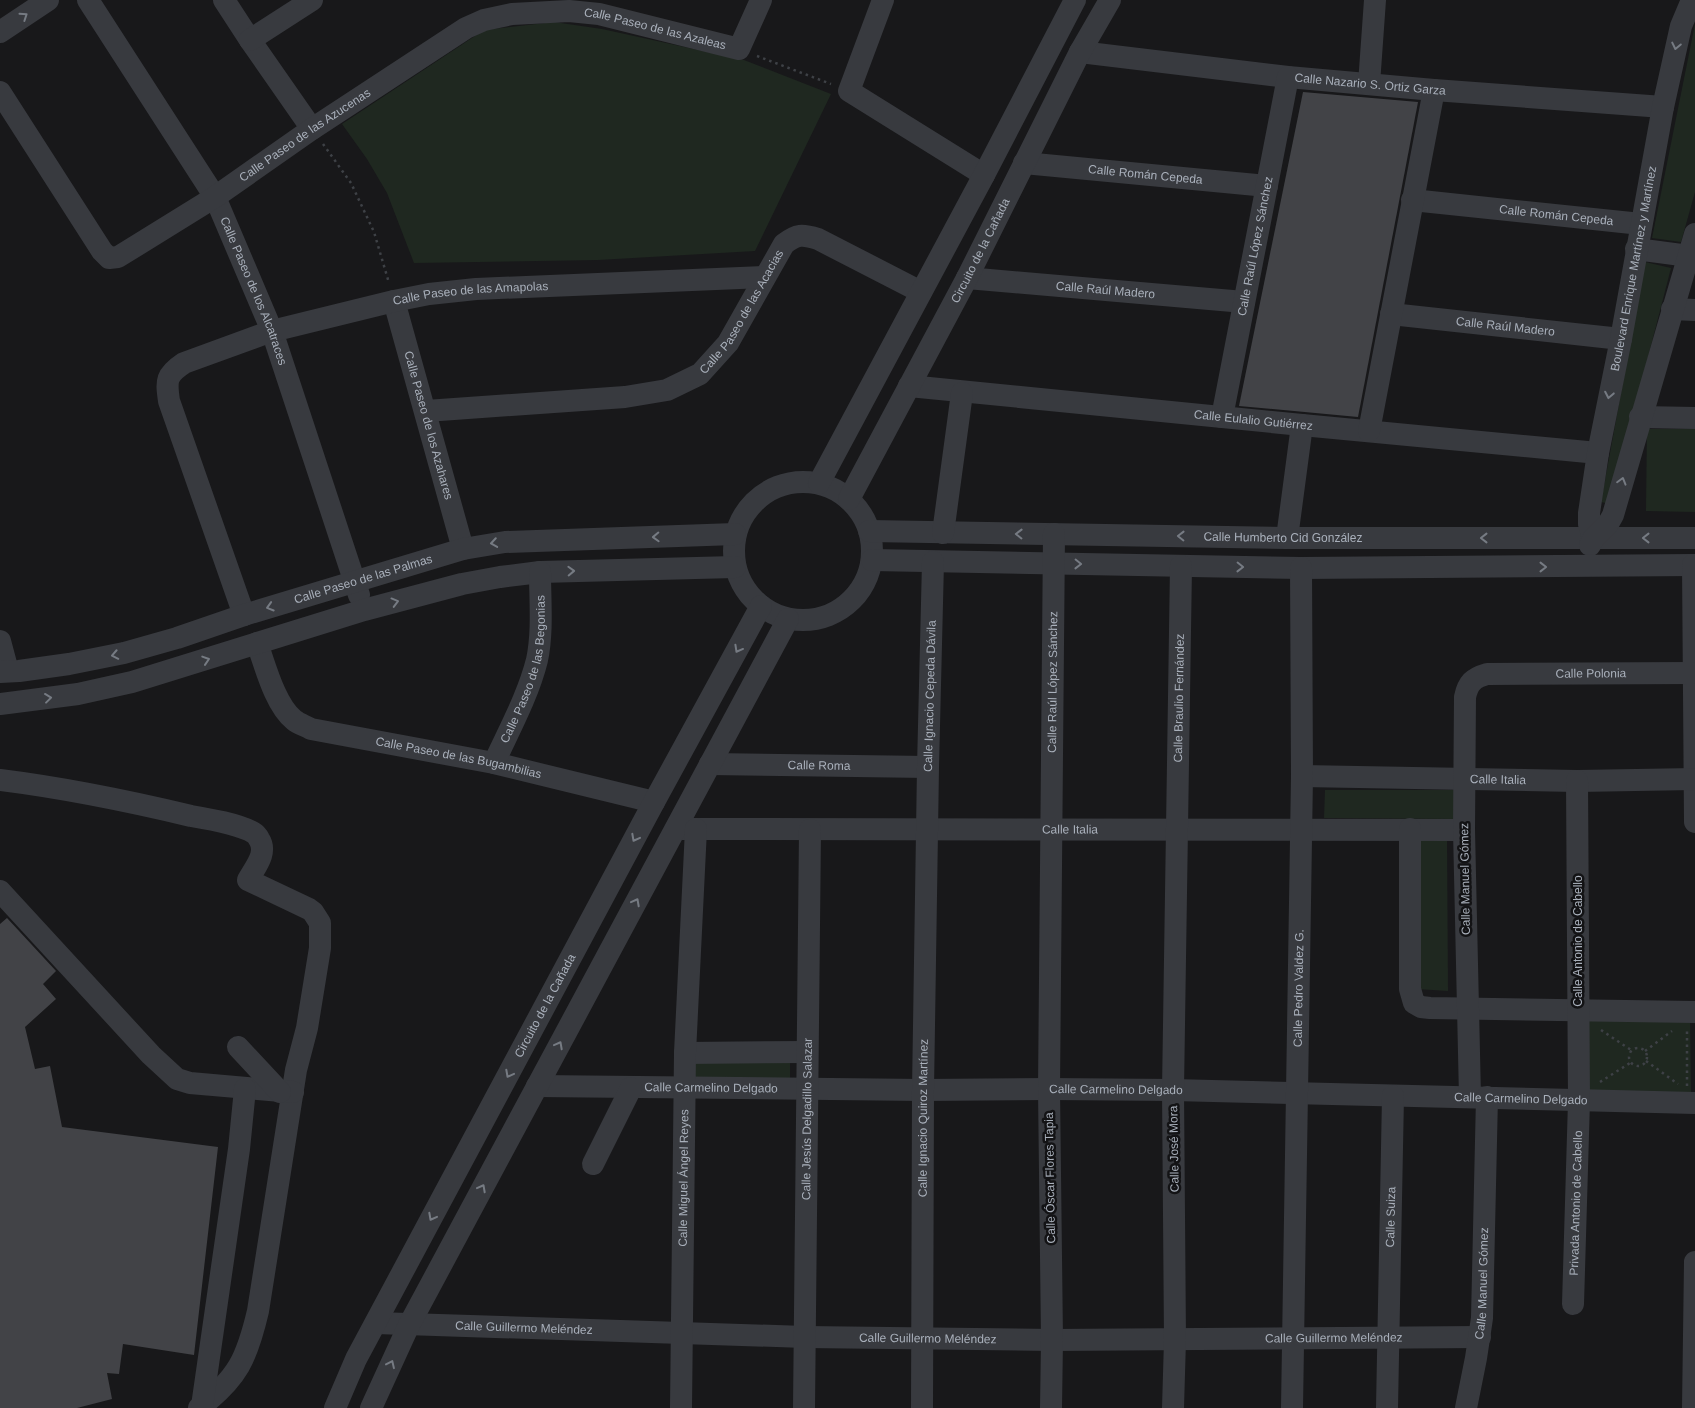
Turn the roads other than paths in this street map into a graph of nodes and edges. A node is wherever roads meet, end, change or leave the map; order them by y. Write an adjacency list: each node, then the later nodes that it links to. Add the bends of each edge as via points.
1 (48, 0): 13 (street, one-way to 1)
2 (88, 0): 25 (street, Calle Paseo de los Alcatraces)
3 (224, 0): 14 (street)
4 (312, 0): 14 (street)
5 (761, 0): 11 (street, Calle Paseo de las Azaleas, via 739,49)
6 (883, 0): 23 (street, via 849,91)
7 (1075, 0): 23 (street)
8 (1110, 0): 15 (street, Circuito de la Cañada)
9 (1375, 0): 17 (street)
10 (1692, 0): 20 (street, Boulevard Enrique Martínez y Martínez, one-way to 20, via 1681,26)
11 (569, 6): 12 (street, Calle Paseo de las Azucenas)
12 (511, 7): 21 (street, Calle Paseo de las Azucenas, via 466,28)
13 (0, 32)
14 (250, 40): 21 (street)
15 (1080, 52): 16 (street, Calle Nazario S. Ortiz Garza); 22 (street, Circuito de la Cañada)
16 (1288, 77): 17 (street, Calle Nazario S. Ortiz Garza); 24 (street, Calle Raúl López Sánchez)
17 (1369, 84): 18 (street, Calle Nazario S. Ortiz Garza)
18 (1434, 90): 20 (street, Calle Nazario S. Ortiz Garza); 26 (street)
19 (0, 92): 25 (street, Calle Paseo de las Azucenas, via 108,258 118,257)
20 (1663, 107): 27 (street, Boulevard Enrique Martínez y Martínez)
21 (312, 129): 25 (street, Calle Paseo de las Azucenas)
22 (1024, 163): 24 (street, Calle Román Cepeda); 32 (street, Circuito de la Cañada)
23 (984, 175): 33 (street)
24 (1267, 186): 35 (street, Calle Raúl López Sánchez)
25 (215, 197): 39 (street, Calle Paseo de los Alcatraces)
26 (1412, 200): 27 (street, Calle Román Cepeda); 38 (street)
27 (1641, 224): 29 (street, Boulevard Enrique Martínez y Martínez)
28 (1695, 234): 30 (street, Boulevard Enrique Martínez y Martínez)
29 (1636, 249): 30 (street); 40 (street, Boulevard Enrique Martínez y Martínez)
30 (1689, 256): 36 (street, Boulevard Enrique Martínez y Martínez)
31 (764, 277): 33 (street, Calle Paseo de las Acacias, via 784,244 794,237 806,236 818,239); 34 (street, Calle Paseo de las Amapolas, via 476,289); 43 (street, Calle Paseo de las Acacias, via 728,343 700,374 667,390 625,397)
32 (967, 278): 35 (street, Calle Raúl Madero); 41 (street, Circuito de la Cañada)
33 (921, 292): 50 (street)
34 (394, 301): 39 (street, Calle Paseo de las Amapolas); 43 (street, Calle Paseo de los Azahares)
35 (1244, 302): 44 (street, Calle Raúl López Sánchez)
36 (1672, 309): 37 (street); 45 (street, Boulevard Enrique Martínez y Martínez)
37 (1695, 310)
38 (1391, 314): 40 (street, Calle Raúl Madero); 48 (street)
39 (272, 331): 71 (street, Calle Paseo de los Alcatraces); 74 (street, Calle Paseo de las Amapolas, via 184,363 172,371 166,382 169,401)
40 (1620, 339): 49 (street, Boulevard Enrique Martínez y Martínez, one-way to 49)
41 (909, 386): 42 (street, Calle Eulalio Gutiérrez); 51 (street, Circuito de la Cañada)
42 (962, 392): 44 (street, Calle Eulalio Gutiérrez); 53 (street)
43 (426, 411): 60 (street, Calle Paseo de los Azahares)
44 (1222, 417): 47 (street, Calle Eulalio Gutiérrez)
45 (1640, 417): 46 (street); 58 (street, Boulevard Enrique Martínez y Martínez, one-way to 45, via 1604,530 1612,515)
46 (1695, 418)
47 (1302, 425): 48 (street, Calle Eulalio Gutiérrez); 57 (street)
48 (1369, 431): 49 (street, Calle Eulalio Gutiérrez)
49 (1598, 452): 58 (street, Boulevard Enrique Martínez y Martínez, via 1589,524)
50 (819, 483): 51 (street); 54 (street, via 797,481 776,486 758,498 744,514)
51 (849, 499): 52 (street, via 862,514)
52 (869, 531): 53 (street, Calle Humberto Cid González); 61 (street)
53 (943, 533): 55 (street, Calle Humberto Cid González, one-way to 53)
54 (735, 534): 60 (street, Calle Paseo de las Palmas, one-way to 60, via 505,542); 66 (street)
55 (1054, 534): 57 (street, Calle Humberto Cid González, one-way to 55); 63 (street, Calle Raúl López Sánchez)
56 (1401, 537): 57 (street, Calle Humberto Cid González); 58 (street, Calle Humberto Cid González, one-way to 56); 69 (street)
57 (1287, 538)
58 (1593, 538): 59 (street, Calle Humberto Cid González, one-way to 58); 67 (street, Boulevard Enrique Martínez y Martínez)
59 (1695, 538)
60 (463, 548): 71 (street, Calle Paseo de las Palmas)
61 (872, 560): 62 (street); 75 (street, via 865,582 851,601 832,614 810,620)
62 (933, 562): 63 (street); 84 (street, Calle Ignacio Cepeda Dávila)
63 (1054, 563): 65 (street, one-way to 65); 92 (street, Calle Raúl López Sánchez)
64 (1694, 565): 67 (street); 79 (street)
65 (1181, 566): 68 (street, one-way to 68); 95 (street, Calle Braulio Fernández)
66 (735, 567): 70 (street, one-way to 66); 72 (street, via 741,583)
67 (1582, 567): 69 (street, one-way to 67)
68 (1301, 568): 69 (street); 85 (street, Calle Pedro Valdez G.)
69 (1400, 568)
70 (540, 572): 73 (street, one-way to 70, via 462,584); 82 (street, Calle Paseo de las Begonias, via 541,621 537,659)
71 (354, 581): 73 (street, Calle Paseo de los Alcatraces); 74 (street, Calle Paseo de las Palmas, one-way to 74)
72 (761, 606): 75 (street); 90 (street, Circuito de la Cañada, one-way to 90)
73 (364, 610): 77 (street)
74 (244, 615): 78 (street, Calle Paseo de las Palmas, one-way to 78, via 124,653 69,664)
75 (788, 618): 83 (street)
76 (0, 642): 78 (street)
77 (257, 643): 81 (street, one-way to 77, via 78,694 132,682); 82 (street, Calle Paseo de las Bugambilias, via 276,694 293,720 311,729)
78 (4, 671)
79 (1693, 673): 80 (street, Calle Polonia); 87 (street)
80 (1487, 674): 86 (street, Calle Manuel Gómez, via 1476,677 1468,685 1465,697)
81 (0, 704)
82 (494, 763): 90 (street, Calle Paseo de las Bugambilias)
83 (710, 764): 84 (street, Calle Roma); 93 (street)
84 (928, 767): 94 (street, Calle Ignacio Cepeda Dávila)
85 (1302, 776): 86 (street, Calle Italia); 98 (street, Calle Pedro Valdez G.)
86 (1464, 778): 89 (street, Calle Italia); 99 (street, Calle Manuel Gómez)
87 (1695, 779): 89 (street, Calle Italia); 91 (street)
88 (0, 780): 115 (street, via 142,804 233,826 258,836 262,844 261,857 248,880 309,909 316,917 321,933 307,1028 296,1070)
89 (1577, 781): 102 (street, Calle Antonio de Cabello)
90 (654, 802): 124 (street, Circuito de la Cañada, one-way to 124)
91 (1695, 822)
92 (1052, 828): 94 (street, Calle Italia); 95 (street, Calle Italia); 112 (street, Calle Óscar Flores Tapia)
93 (686, 829): 97 (street, Calle Italia); 106 (street, Calle Miguel Ángel Reyes); 107 (street, one-way to 93)
94 (927, 829): 97 (street, Calle Italia); 113 (street, Calle Ignacio Quiroz Martínez)
95 (1177, 829): 98 (street, Calle Italia); 114 (street, Calle José Mora)
96 (1410, 829): 98 (street, Calle Italia); 99 (street, Calle Italia); 101 (street, via 1410,989 1414,1003 1420,1007)
97 (810, 830): 105 (street, Calle Jesús Delgadillo Salazar)
98 (1301, 830): 117 (street, Calle Pedro Valdez G.)
99 (1464, 830): 101 (street, Calle Manuel Gómez)
100 (0, 891): 110 (street, via 177,1079)
101 (1468, 1009): 102 (street); 119 (street, Calle Manuel Gómez)
102 (1578, 1010): 103 (street); 116 (street, Calle Antonio de Cabello)
103 (1691, 1020)
104 (238, 1047): 115 (street)
105 (807, 1052): 106 (street); 111 (street, Calle Jesús Delgadillo Salazar)
106 (685, 1053): 108 (street, Calle Miguel Ángel Reyes)
107 (537, 1086): 109 (street, Calle Carmelino Delgado); 125 (street, one-way to 107)
108 (684, 1087): 109 (street, Calle Carmelino Delgado); 111 (street, Calle Carmelino Delgado); 126 (street, Calle Miguel Ángel Reyes)
109 (631, 1088): 121 (street)
110 (245, 1089): 115 (street); 134 (street, via 238,1158)
111 (808, 1089): 113 (street, Calle Carmelino Delgado); 127 (street, Calle Jesús Delgadillo Salazar)
112 (1049, 1089): 113 (street, Calle Carmelino Delgado); 114 (street, Calle Carmelino Delgado); 132 (street, Calle Óscar Flores Tapia)
113 (923, 1090): 130 (street, Calle Ignacio Quiroz Martínez)
114 (1173, 1090): 117 (street, Calle Carmelino Delgado); 133 (street, Calle José Mora)
115 (286, 1092): 134 (street, via 282,1155 253,1334 237,1371)
116 (1586, 1094): 119 (street, Calle Carmelino Delgado); 120 (street, Calle Carmelino Delgado); 123 (street, Privada Antonio de Cabello)
117 (1296, 1095): 118 (street, Calle Carmelino Delgado); 131 (street, Calle Pedro Valdez G.)
118 (1393, 1096): 119 (street, Calle Carmelino Delgado); 128 (street, Calle Suiza)
119 (1478, 1097): 129 (street, Calle Manuel Gómez)
120 (1695, 1103)
121 (593, 1164)
122 (1695, 1262): 145 (street)
123 (1573, 1304)
124 (376, 1323): 125 (street, Calle Guillermo Meléndez); 135 (street, Circuito de la Cañada)
125 (409, 1325): 126 (street, Calle Guillermo Meléndez); 136 (street, one-way to 125)
126 (683, 1334): 127 (street, Calle Guillermo Meléndez); 137 (street, Calle Miguel Ángel Reyes)
127 (805, 1337): 130 (street, Calle Guillermo Meléndez); 138 (street, Calle Jesús Delgadillo Salazar)
128 (1388, 1337): 129 (street, Calle Guillermo Meléndez); 131 (street, Calle Guillermo Meléndez); 143 (street, Calle Suiza)
129 (1480, 1337): 144 (street, Calle Manuel Gómez)
130 (923, 1339): 132 (street, Calle Guillermo Meléndez); 139 (street, Calle Ignacio Quiroz Martínez)
131 (1293, 1339): 133 (street, Calle Guillermo Meléndez); 142 (street, Calle Pedro Valdez G.)
132 (1052, 1340): 133 (street, Calle Guillermo Meléndez); 140 (street, Calle Óscar Flores Tapia)
133 (1176, 1340): 141 (street, Calle José Mora)
134 (200, 1407)
135 (335, 1408)
136 (371, 1408)
137 (681, 1408)
138 (804, 1408)
139 (922, 1408)
140 (1051, 1408)
141 (1173, 1408)
142 (1292, 1408)
143 (1387, 1408)
144 (1466, 1408)
145 (1693, 1408)

